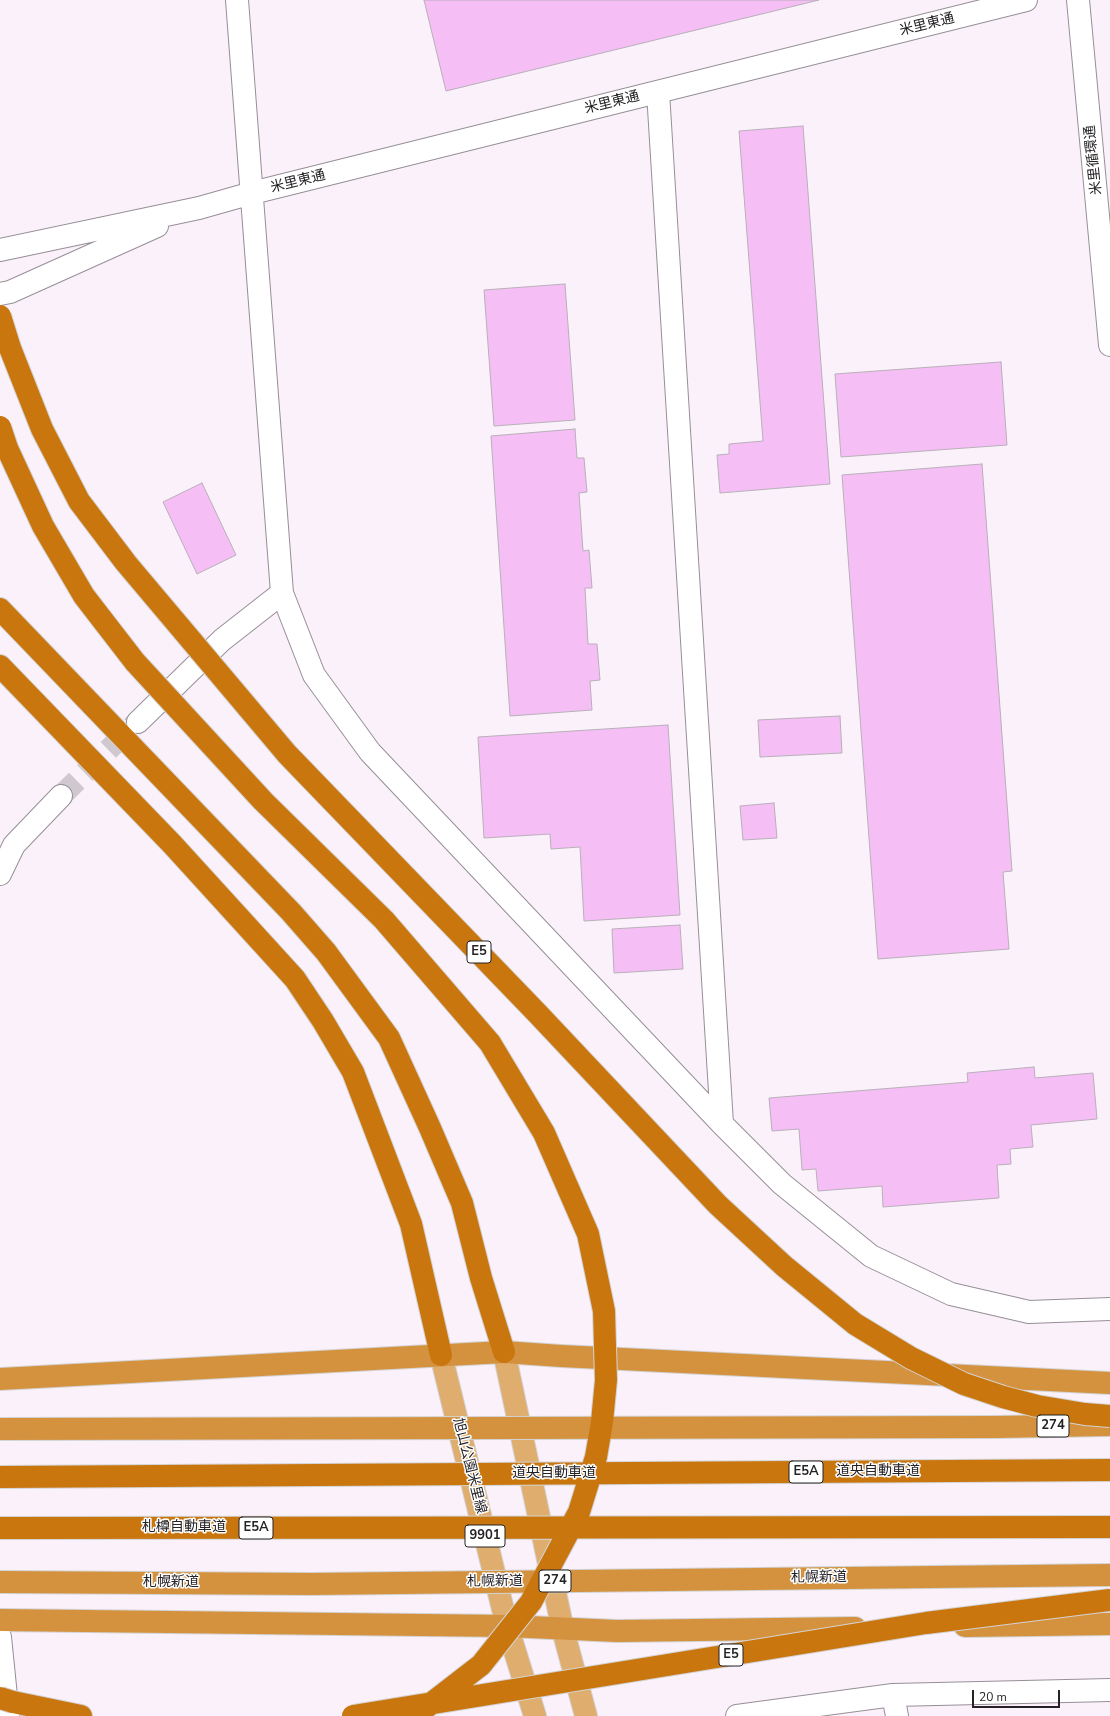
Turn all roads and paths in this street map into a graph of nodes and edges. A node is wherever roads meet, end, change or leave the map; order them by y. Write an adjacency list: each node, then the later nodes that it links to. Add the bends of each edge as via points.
1 (237, 0): 5 (street)
2 (1026, 0): 4 (street, 米里東通)
3 (1078, 0): 7 (street, 米里循環通)
4 (658, 92): 5 (street, 米里東通); 19 (street)
5 (252, 193): 6 (street, 米里東通); 13 (street)
6 (199, 208): 8 (street, 米里東通); 9 (street, 米里東通, via 10,292)
7 (1106, 239): 11 (street, 米里循環通)
8 (0, 250)
9 (0, 294)
10 (0, 316): 25 (highway, E5, bridge, via 42,429 69,482 79,501 126,563 287,754 718,1205 784,1266 855,1324 911,1358 964,1384 1003,1397 1037,1406)
11 (1110, 345)
12 (0, 427): 46 (highway, bridge, via 43,526 84,596 135,662 263,801 384,920 490,1043 544,1133 588,1234 604,1311 606,1380 596,1457 579,1512 530,1602 481,1665)
13 (282, 593): 16 (street, via 222,640); 19 (street, via 314,675 370,752)
14 (0, 609): 21 (highway, via 291,912 326,952 389,1038 462,1203 481,1278)
15 (0, 666): 22 (highway, via 172,844 295,979 323,1021 353,1072 411,1224)
16 (138, 722)
17 (61, 796): 18 (street, via 14,845)
18 (0, 874)
19 (722, 1124): 20 (street, via 782,1184 871,1256 951,1294 1029,1312)
20 (1110, 1309)
21 (504, 1352): 22 (highway); 24 (highway); 38 (main road)
22 (442, 1355): 23 (highway); 37 (main road, 旭山公園米里線 / 9901)
23 (0, 1379)
24 (1110, 1384)
25 (1110, 1416)
26 (1110, 1425): 27 (highway, 274, bridge)
27 (0, 1429)
28 (1110, 1470): 29 (highway, 道央自動車道 / E5A, bridge)
29 (0, 1477)
30 (1110, 1527): 31 (highway, 札樽自動車道 / E5A, bridge)
31 (0, 1528)
32 (1110, 1575): 33 (highway, 札幌新道 / 274, bridge, via 311,1584)
33 (0, 1582)
34 (1110, 1600): 45 (highway, E5, bridge, via 926,1623)
35 (0, 1620): 37 (highway)
36 (1110, 1624): 38 (highway)
37 (507, 1626): 38 (highway); 47 (main road, 旭山公園米里線 / 9901)
38 (563, 1630): 48 (main road)
39 (0, 1637): 43 (street)
40 (1110, 1690): 41 (street)
41 (893, 1695): 49 (street); 50 (street)
42 (0, 1698): 44 (highway, bridge)
43 (8, 1716)
44 (81, 1716)
45 (353, 1716)
46 (415, 1716)
47 (535, 1716)
48 (586, 1716)
49 (737, 1716)
50 (897, 1716)

